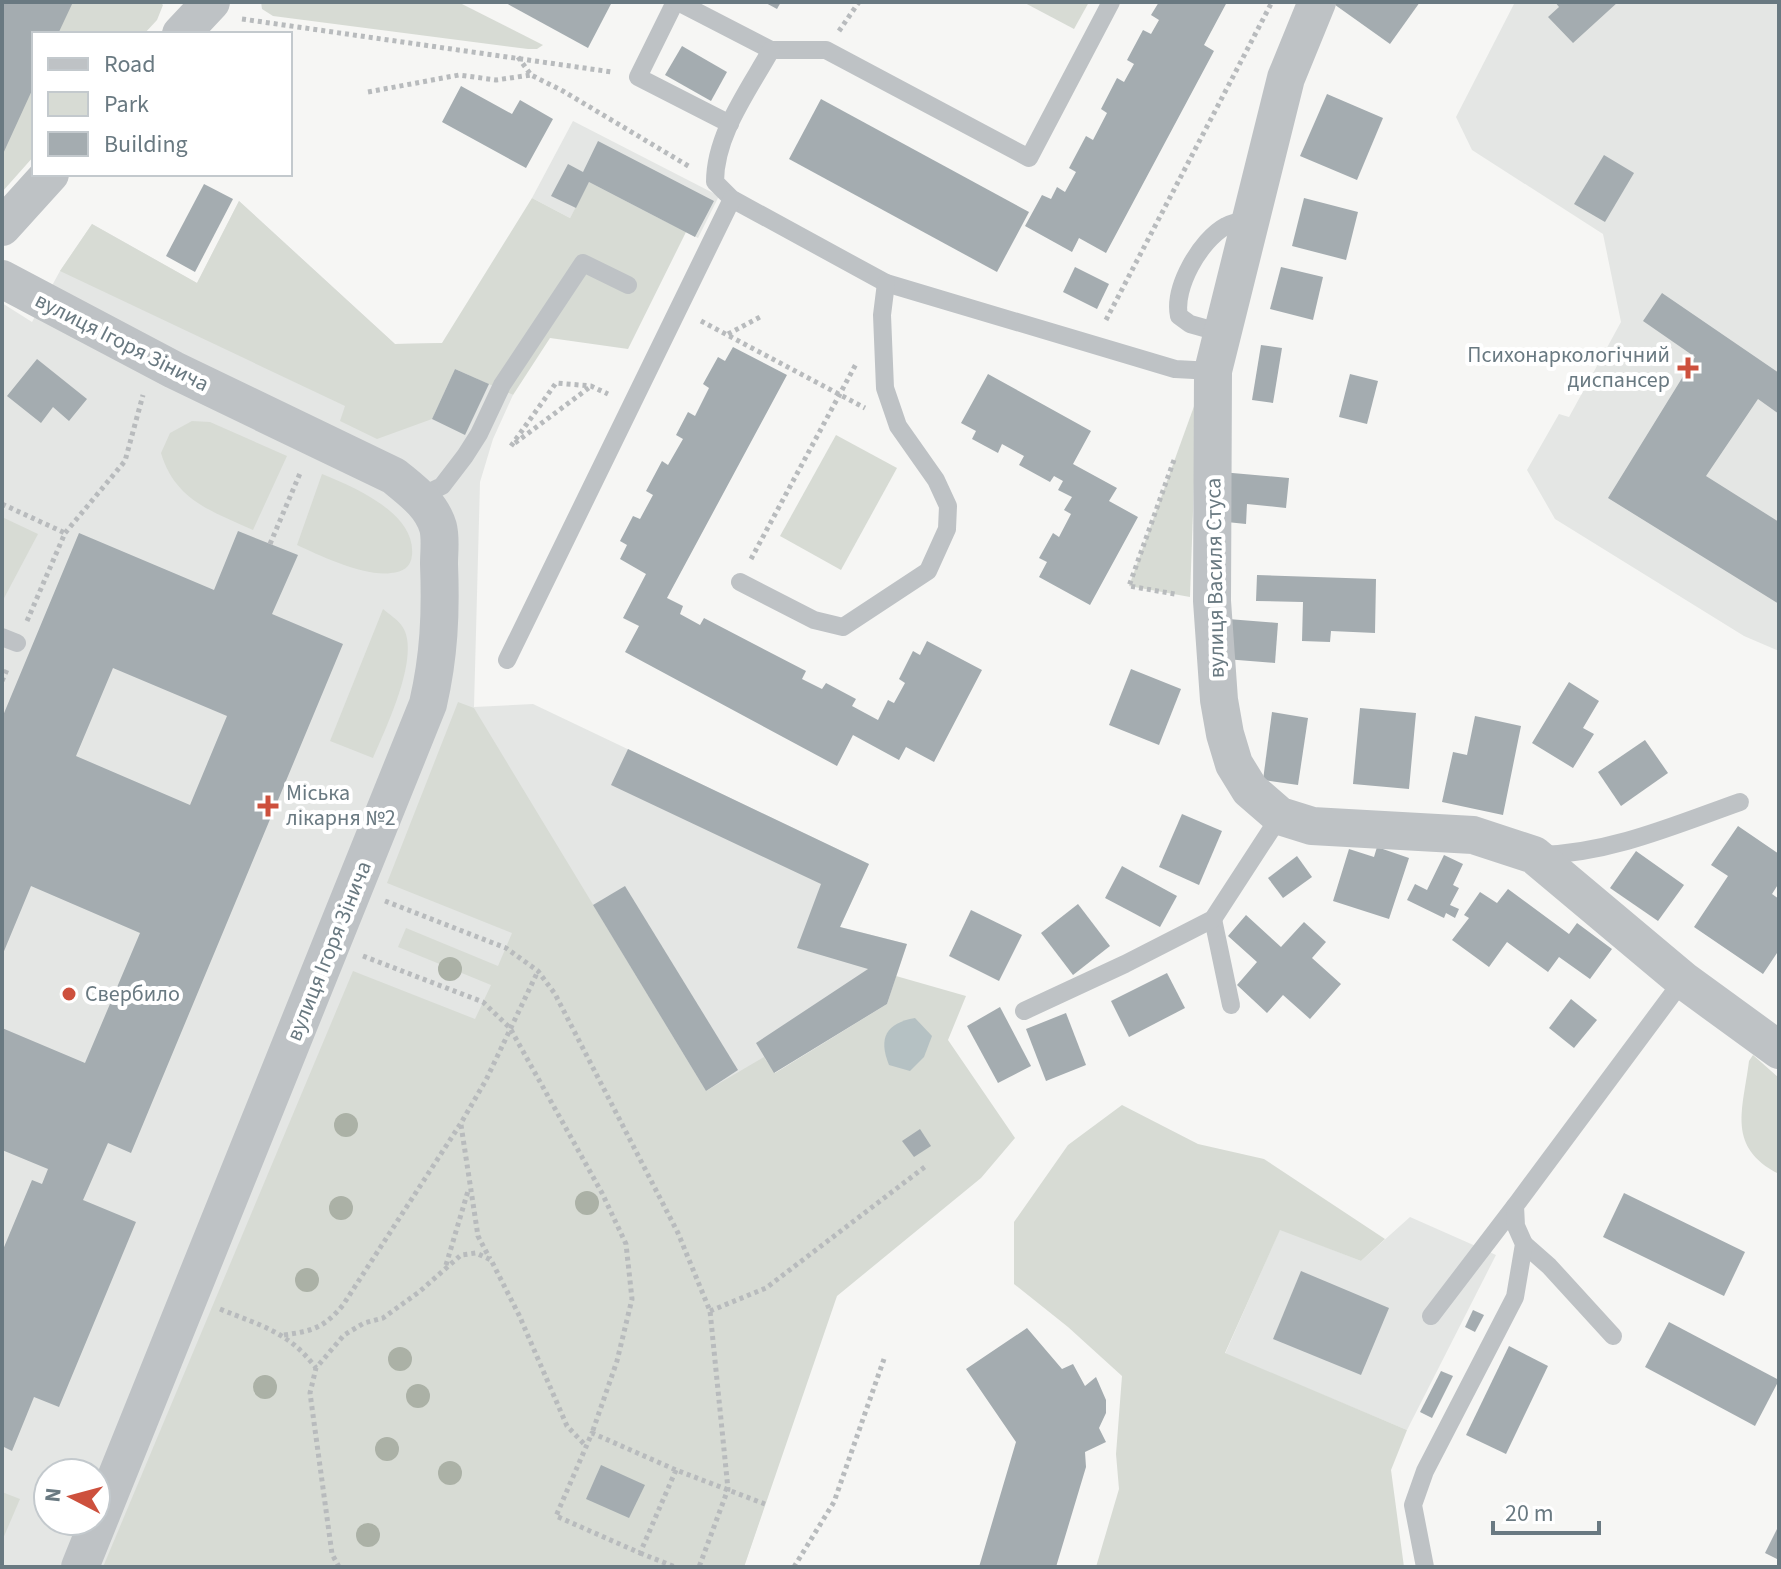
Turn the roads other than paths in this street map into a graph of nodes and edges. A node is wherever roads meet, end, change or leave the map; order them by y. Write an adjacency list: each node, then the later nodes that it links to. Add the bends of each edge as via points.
1 (677, 2): 4 (lane); 5 (lane, via 638,77)
2 (1111, 2): 4 (lane, via 1029,158 826,50)
3 (1317, 2): 8 (street, вулиця Василя Стуса, via 1286,78)
4 (771, 50): 5 (lane)
5 (730, 124): 7 (lane, via 715,159 715,182)
6 (48, 176): 9 (street)
7 (732, 199): 11 (lane); 17 (lane)
8 (1251, 220): 13 (street, вулиця Василя Стуса); 13 (lane, via 1226,226 1206,244 1183,279 1176,301 1179,316 1190,324)
9 (2, 227)
10 (2, 279): 15 (street, вулиця Ігоря Зінича, via 174,370 394,476)
11 (886, 283): 14 (lane, via 1175,369); 16 (lane, via 885,388 898,426 948,506 947,529 928,571 843,627 814,620)
12 (628, 285): 15 (lane, via 583,263 502,385 465,456 442,486)
13 (1222, 333): 14 (street, вулиця Василя Стуса)
14 (1213, 371): 19 (street, вулиця Василя Стуса, via 1212,601 1219,700 1234,764 1250,790)
15 (419, 497): 30 (street, вулиця Ігоря Зінича, via 438,529 441,597 438,663 428,704)
16 (740, 582)
17 (507, 660)
18 (1740, 802): 20 (lane, via 1621,843 1575,854)
19 (1280, 816): 20 (street, вулиця Василя Стуса, via 1312,826 1473,835); 21 (lane)
20 (1534, 855): 22 (street, вулиця Василя Стуса)
21 (1213, 919): 23 (lane); 24 (lane)
22 (1683, 980): 25 (street, вулиця Василя Стуса); 26 (lane)
23 (1231, 1005)
24 (1024, 1011)
25 (1779, 1050)
26 (1515, 1206): 27 (lane); 28 (lane)
27 (1524, 1244): 29 (lane); 31 (lane, via 1515,1297 1425,1471 1413,1505)
28 (1431, 1316)
29 (1613, 1336)
30 (80, 1567)
31 (1425, 1567)

